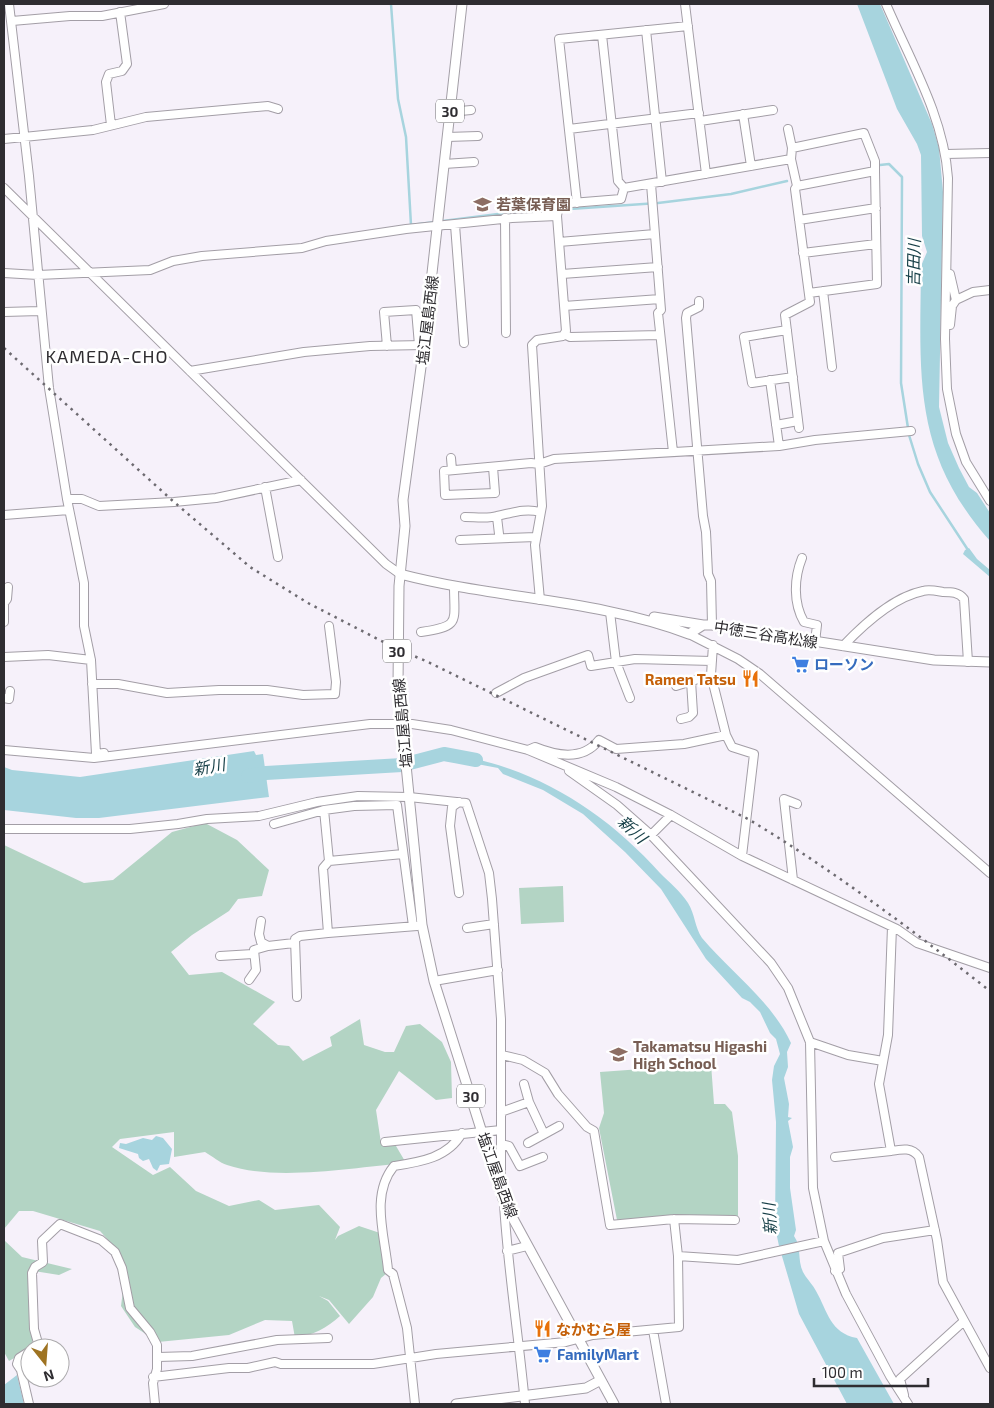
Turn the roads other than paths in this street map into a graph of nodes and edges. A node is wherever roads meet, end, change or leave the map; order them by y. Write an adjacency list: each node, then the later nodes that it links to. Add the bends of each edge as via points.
1 (9, 4): 8 (street)
2 (164, 4): 6 (street)
3 (462, 4): 15 (main road, 塩江屋島西線 / 30)
4 (685, 4): 9 (street)
5 (886, 4): 29 (street, via 939,128)
6 (151, 5): 7 (street)
7 (120, 12): 8 (street); 20 (street, via 127,64 122,71 109,74 106,82)
8 (12, 21): 24 (street)
9 (688, 26): 10 (street); 17 (street)
10 (646, 30): 11 (street); 18 (street)
11 (602, 35): 19 (street); 22 (street, via 559,39)
12 (278, 109): 20 (street, via 268,106 146,117)
13 (471, 110): 15 (street)
14 (773, 110): 16 (street)
15 (450, 112): 25 (main road, 塩江屋島西線 / 30)
16 (744, 114): 17 (street); 33 (street)
17 (699, 117): 18 (street); 35 (street)
18 (655, 118): 19 (street); 36 (street)
19 (612, 124): 22 (street); 40 (street, via 618,180)
20 (111, 125): 24 (street)
21 (788, 128): 27 (street)
22 (569, 129): 41 (street)
23 (478, 136): 25 (street)
24 (25, 137): 26 (street); 43 (street)
25 (447, 137): 32 (main road, 塩江屋島西線 / 30)
26 (4, 139)
27 (792, 148): 30 (street); 34 (street, via 864,133 875,161)
28 (990, 153): 29 (street)
29 (946, 154): 53 (street)
30 (791, 160): 33 (street); 38 (street)
31 (474, 162): 32 (street)
32 (444, 164): 47 (main road, 塩江屋島西線 / 30)
33 (751, 166): 35 (street)
34 (875, 171): 38 (street); 42 (street)
35 (706, 174): 36 (street)
36 (662, 182): 37 (street)
37 (651, 184): 40 (street); 49 (street)
38 (797, 186): 46 (street)
39 (4, 188): 43 (street)
40 (624, 188): 41 (street, via 621,199)
41 (577, 203): 44 (street, via 559,204)
42 (876, 208): 46 (street); 51 (street)
43 (32, 216): 55 (street); 58 (street)
44 (557, 216): 45 (street); 50 (street)
45 (505, 218): 48 (street); 69 (street)
46 (799, 220): 52 (street)
47 (438, 223): 48 (street); 55 (street, via 326,241 302,248 188,258 150,270); 74 (main road, 塩江屋島西線 / 30)
48 (455, 225): 73 (street)
49 (655, 234): 50 (street); 54 (street)
50 (559, 242): 57 (street)
51 (876, 244): 52 (street); 60 (street, via 877,284)
52 (803, 253): 61 (street)
53 (947, 260): 63 (street); 72 (street)
54 (658, 267): 57 (street); 62 (street)
55 (89, 272): 58 (street); 77 (street)
56 (4, 273): 58 (street)
57 (562, 274): 65 (street)
58 (38, 275): 66 (street)
59 (990, 290): 63 (street, via 973,292)
60 (823, 291): 61 (street); 76 (street)
61 (808, 293): 68 (street, via 810,302 806,306 785,315)
62 (660, 299): 65 (street); 71 (street)
63 (956, 300): 72 (street, via 952,306 949,336)
64 (699, 301): 83 (street, via 699,307 687,313 686,318)
65 (564, 306): 70 (street)
66 (40, 310): 67 (street); 91 (street, via 48,388)
67 (4, 312)
68 (787, 330): 78 (street); 79 (street, via 744,337 752,383)
69 (506, 333)
70 (564, 334): 71 (street, via 570,338); 86 (street, via 537,340 532,345)
71 (660, 335): 84 (street)
72 (945, 339): 92 (street, via 947,390 956,434 966,462)
73 (464, 344)
74 (422, 345): 75 (street); 75 (street, via 416,310 384,312); 103 (main road, 塩江屋島西線 / 30, via 403,500 405,526)
75 (386, 346): 77 (street, via 304,352)
76 (832, 367)
77 (190, 371): 89 (street)
78 (793, 377): 79 (street); 80 (street, via 799,424)
79 (770, 380): 80 (street)
80 (776, 425): 82 (street)
81 (910, 431): 82 (street)
82 (779, 446): 83 (street)
83 (697, 450): 84 (street); 110 (street, via 711,581)
84 (673, 452): 86 (street, via 554,459)
85 (451, 458): 88 (street)
86 (539, 464): 87 (street); 94 (street)
87 (492, 467): 88 (street); 88 (street, via 495,493 445,495 444,471)
88 (452, 470)
89 (301, 480): 90 (street); 103 (street)
90 (265, 487): 91 (street, via 216,498 123,505 99,506 82,499); 101 (street)
91 (67, 499): 93 (street)
92 (990, 501)
93 (69, 510): 95 (street); 118 (street, via 84,583 84,626)
94 (540, 512): 97 (street, via 507,512); 99 (street)
95 (4, 515)
96 (465, 517): 97 (street)
97 (497, 517): 98 (street)
98 (499, 534)
99 (536, 537): 100 (street); 106 (street)
100 (460, 540)
101 (278, 557)
102 (802, 558): 114 (street, via 797,572 797,604 804,622 817,625)
103 (400, 574): 104 (main road); 132 (main road, 塩江屋島西線 / 30, via 397,649)
104 (454, 586): 106 (main road); 112 (street, via 454,620 451,625)
105 (8, 587): 109 (street)
106 (540, 600): 107 (main road)
107 (610, 612): 108 (main road); 120 (street)
108 (636, 617): 110 (main road); 113 (main road)
109 (4, 622)
110 (708, 625): 113 (main road, 中徳三谷高松線); 114 (main road, 中徳三谷高松線)
111 (329, 626): 125 (street, via 335,694 304,695 267,690 167,693 118,684)
112 (421, 632)
113 (689, 634): 115 (street)
114 (815, 642): 116 (main road, 中徳三谷高松線)
115 (712, 645): 119 (street); 149 (street, via 760,674)
116 (844, 646): 121 (main road, 中徳三谷高松線); 121 (street, via 875,615 910,596 924,590 948,592 964,598)
117 (4, 656): 118 (street, via 48,655)
118 (91, 660): 125 (street)
119 (712, 661): 120 (street, via 659,658); 123 (street)
120 (616, 662): 128 (street, via 591,666 588,655 524,678); 130 (street)
121 (968, 662): 122 (main road, 中徳三谷高松線)
122 (990, 662)
123 (712, 674): 124 (street); 133 (street)
124 (691, 681): 126 (street); 131 (street, via 693,713)
125 (92, 684): 136 (street, via 96,754 130,751)
126 (676, 686)
127 (10, 691): 129 (street, via 9,699)
128 (496, 693)
129 (4, 698)
130 (630, 698)
131 (682, 719)
132 (401, 726): 135 (street, via 451,730); 136 (street, via 370,724); 138 (main road, 塩江屋島西線 / 30)
133 (726, 735): 135 (street, via 684,744 616,749 599,740 591,750 567,756 535,748); 147 (street, via 732,747 754,754)
134 (4, 750): 136 (street, via 78,758)
135 (528, 750): 137 (street)
136 (134, 754)
137 (562, 765): 142 (street, via 616,787); 145 (street, via 617,805)
138 (408, 793): 139 (street); 144 (street, via 336,798 259,816 207,819 130,830); 154 (main road, 塩江屋島西線 / 30)
139 (459, 802): 151 (street, via 452,807 450,826); 153 (street, via 466,803 489,873)
140 (797, 804): 150 (street, via 784,799)
141 (324, 810): 143 (street); 146 (street, via 397,805); 148 (street)
142 (671, 815): 145 (street); 147 (street)
143 (274, 824)
144 (4, 830)
145 (651, 835): 167 (street, via 780,974 796,1004)
146 (403, 854): 148 (street); 154 (street)
147 (742, 856): 150 (street)
148 (329, 860): 157 (street, via 323,868)
149 (990, 873)
150 (793, 880): 155 (street)
151 (459, 893)
152 (261, 921): 159 (street, via 261,942)
153 (494, 924): 156 (street); 163 (street)
154 (418, 926): 157 (street); 165 (main road, 塩江屋島西線 / 30)
155 (892, 927): 162 (street, via 917,943); 169 (street, via 888,1035)
156 (467, 928)
157 (328, 933): 158 (street, via 300,936)
158 (294, 943): 159 (street); 166 (street)
159 (268, 946): 160 (street, via 258,947)
160 (253, 954): 161 (street); 164 (street, via 256,970)
161 (220, 956)
162 (990, 968)
163 (498, 970): 165 (street); 168 (street)
164 (249, 980)
165 (434, 981): 175 (main road, 塩江屋島西線 / 30)
166 (297, 997)
167 (810, 1042): 169 (street, via 848,1055); 189 (street, via 813,1188)
168 (502, 1055): 172 (street); 186 (street, via 523,1060 545,1073 558,1094 594,1131 610,1225)
169 (883, 1061): 181 (street, via 879,1084)
170 (524, 1084): 171 (street)
171 (529, 1102): 172 (street); 177 (street)
172 (502, 1112): 174 (street)
173 (559, 1126): 177 (street)
174 (501, 1130): 175 (street); 180 (street)
175 (482, 1132): 176 (street); 184 (main road, 塩江屋島西線 / 30)
176 (462, 1133): 178 (street); 201 (street, via 444,1152 432,1159 394,1166 383,1184 382,1224 388,1270 392,1274 407,1328)
177 (544, 1134): 179 (street)
178 (385, 1142)
179 (528, 1143)
180 (501, 1144): 182 (street, via 509,1146 520,1166); 184 (street)
181 (891, 1151): 183 (street); 188 (street, via 906,1149 915,1151 919,1157)
182 (542, 1157)
183 (836, 1157)
184 (501, 1193): 185 (main road, 塩江屋島西線 / 30)
185 (504, 1202): 190 (main road, 塩江屋島西線 / 30); 191 (street)
186 (674, 1219): 187 (street); 192 (street)
187 (735, 1220)
188 (935, 1230): 193 (street, via 883,1238 838,1253 840,1269); 194 (street, via 943,1282)
189 (824, 1241): 192 (street, via 750,1258 726,1260); 193 (street)
190 (526, 1246): 191 (street); 198 (main road, 塩江屋島西線 / 30)
191 (507, 1251): 199 (street)
192 (678, 1256): 195 (street, via 679,1327)
193 (835, 1271): 207 (street, via 877,1354)
194 (964, 1321): 202 (street); 207 (street, via 900,1379)
195 (653, 1330): 198 (street); 213 (street)
196 (37, 1338): 200 (street, via 32,1273 43,1262 42,1241 60,1224 101,1240 115,1252 122,1268 130,1308 150,1332 157,1345)
197 (328, 1338): 200 (street, via 277,1340 228,1351)
198 (578, 1339): 199 (street); 204 (main road, 塩江屋島西線 / 30)
199 (520, 1346): 201 (street); 206 (street)
200 (158, 1357): 203 (street)
201 (412, 1357): 203 (street, via 373,1364 276,1362); 210 (street)
202 (990, 1368)
203 (153, 1378): 209 (street)
204 (601, 1380): 206 (main road, via 586,1388); 212 (main road, 塩江屋島西線 / 30)
205 (25, 1388): 208 (street)
206 (525, 1400): 211 (main road)
207 (906, 1402)
208 (29, 1404)
209 (156, 1404)
210 (415, 1404)
211 (456, 1404)
212 (614, 1404)
213 (666, 1404)

